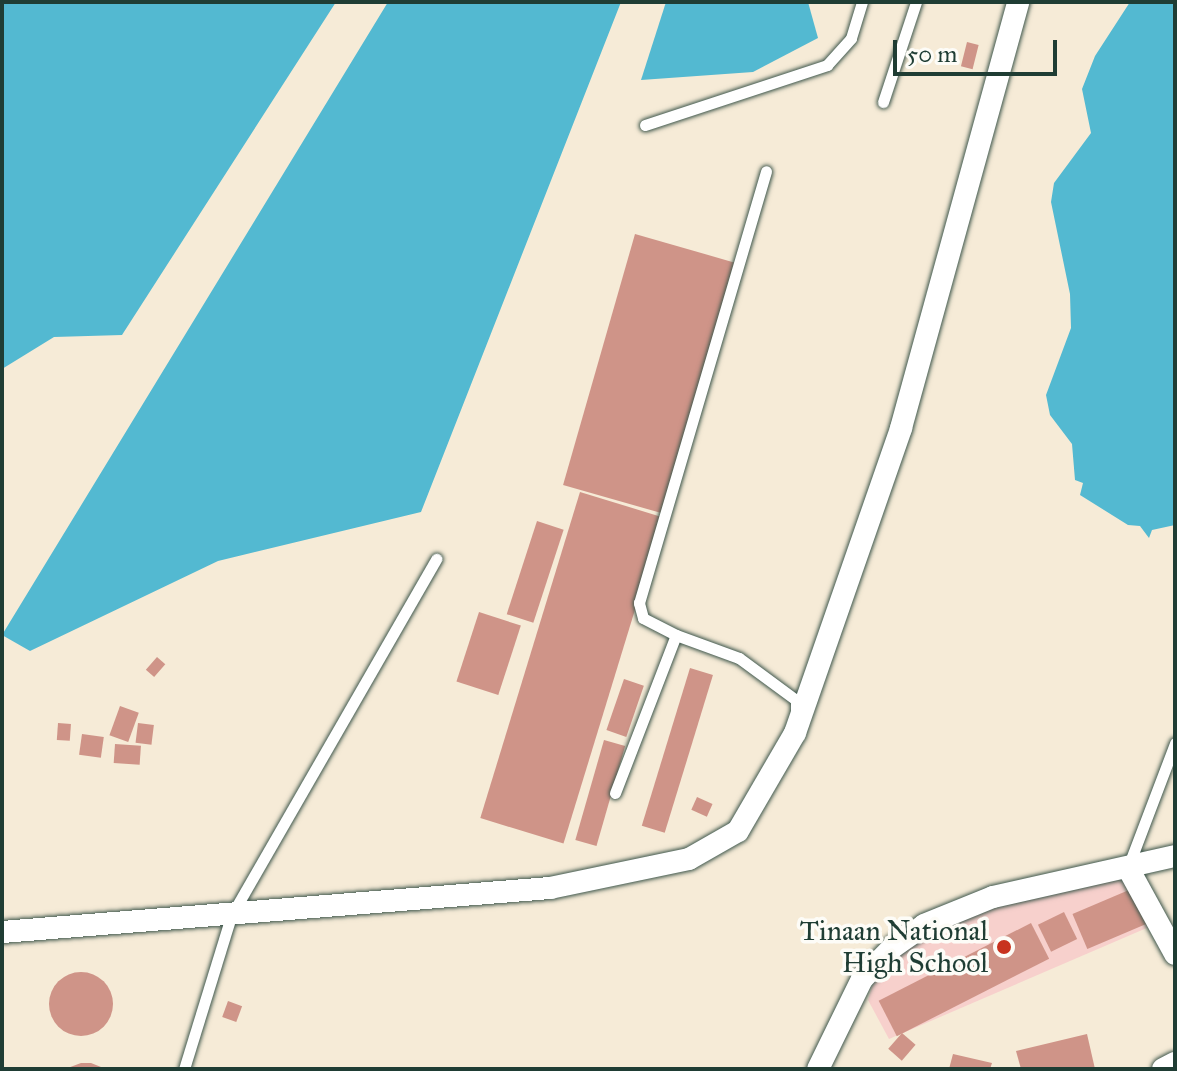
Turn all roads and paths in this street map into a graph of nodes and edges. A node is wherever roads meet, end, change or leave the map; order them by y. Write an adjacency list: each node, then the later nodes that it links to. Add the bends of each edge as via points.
1 (862, 2): 5 (lane, via 851,38 827,65)
2 (916, 2): 4 (lane)
3 (1018, 2): 9 (street, via 901,428)
4 (883, 102)
5 (645, 125)
6 (766, 171): 8 (lane, via 639,603 643,618)
7 (436, 559): 14 (lane)
8 (676, 635): 9 (lane, via 739,658 796,700); 11 (lane)
9 (795, 733): 14 (street, via 738,831 689,859 550,888)
10 (1175, 743): 13 (lane)
11 (615, 793)
12 (1175, 856): 13 (street)
13 (1128, 868): 16 (street); 19 (street, via 993,897 924,925 862,979)
14 (231, 916): 15 (street); 18 (lane)
15 (2, 932)
16 (1175, 954)
17 (1175, 1063): 20 (street)
18 (184, 1069)
19 (818, 1069)
20 (1163, 1069)

